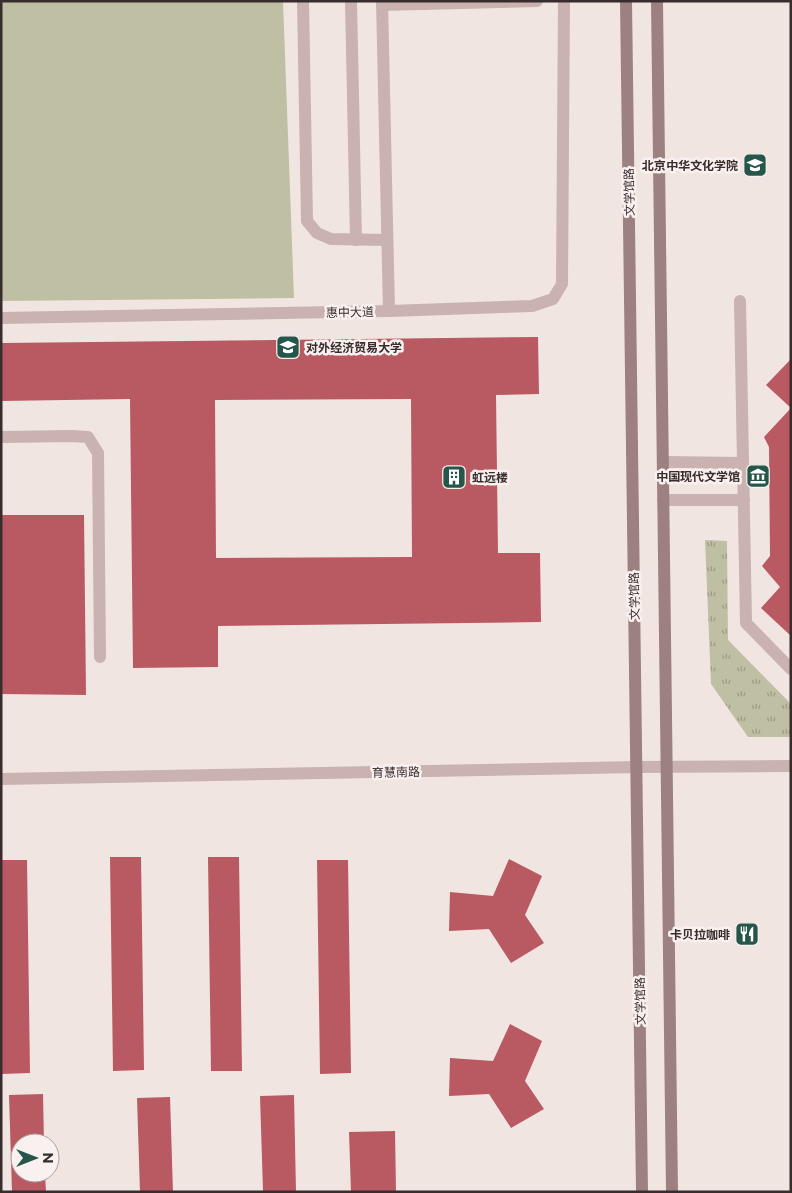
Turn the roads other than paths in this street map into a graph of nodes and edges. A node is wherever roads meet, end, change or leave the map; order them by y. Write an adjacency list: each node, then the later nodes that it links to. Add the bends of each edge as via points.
1 (303, 1): 8 (street, via 307,221 317,233 331,240)
2 (351, 1): 8 (street)
3 (537, 1): 7 (street)
4 (564, 1): 11 (street, via 562,284 553,300 532,306)
5 (626, 1): 22 (main road, 文学馆路)
6 (657, 1): 14 (main road)
7 (382, 3): 9 (street, 惠中大道)
8 (356, 240): 9 (street)
9 (387, 240): 11 (street, 惠中大道)
10 (740, 301): 15 (street)
11 (389, 311): 12 (street, 惠中大道)
12 (1, 318)
13 (1, 437): 18 (street, via 88,437 98,453)
14 (663, 462): 15 (street); 16 (main road)
15 (743, 463): 17 (street)
16 (663, 500): 17 (street); 20 (main road)
17 (744, 500): 19 (street, via 746,623)
18 (100, 657)
19 (791, 669)
20 (666, 766): 21 (street, 育慧南路); 22 (street, 育慧南路); 25 (main road)
21 (791, 766)
22 (637, 767): 23 (street, 育慧南路); 24 (main road, 文学馆路)
23 (1, 780)
24 (642, 1192)
25 (672, 1192)

